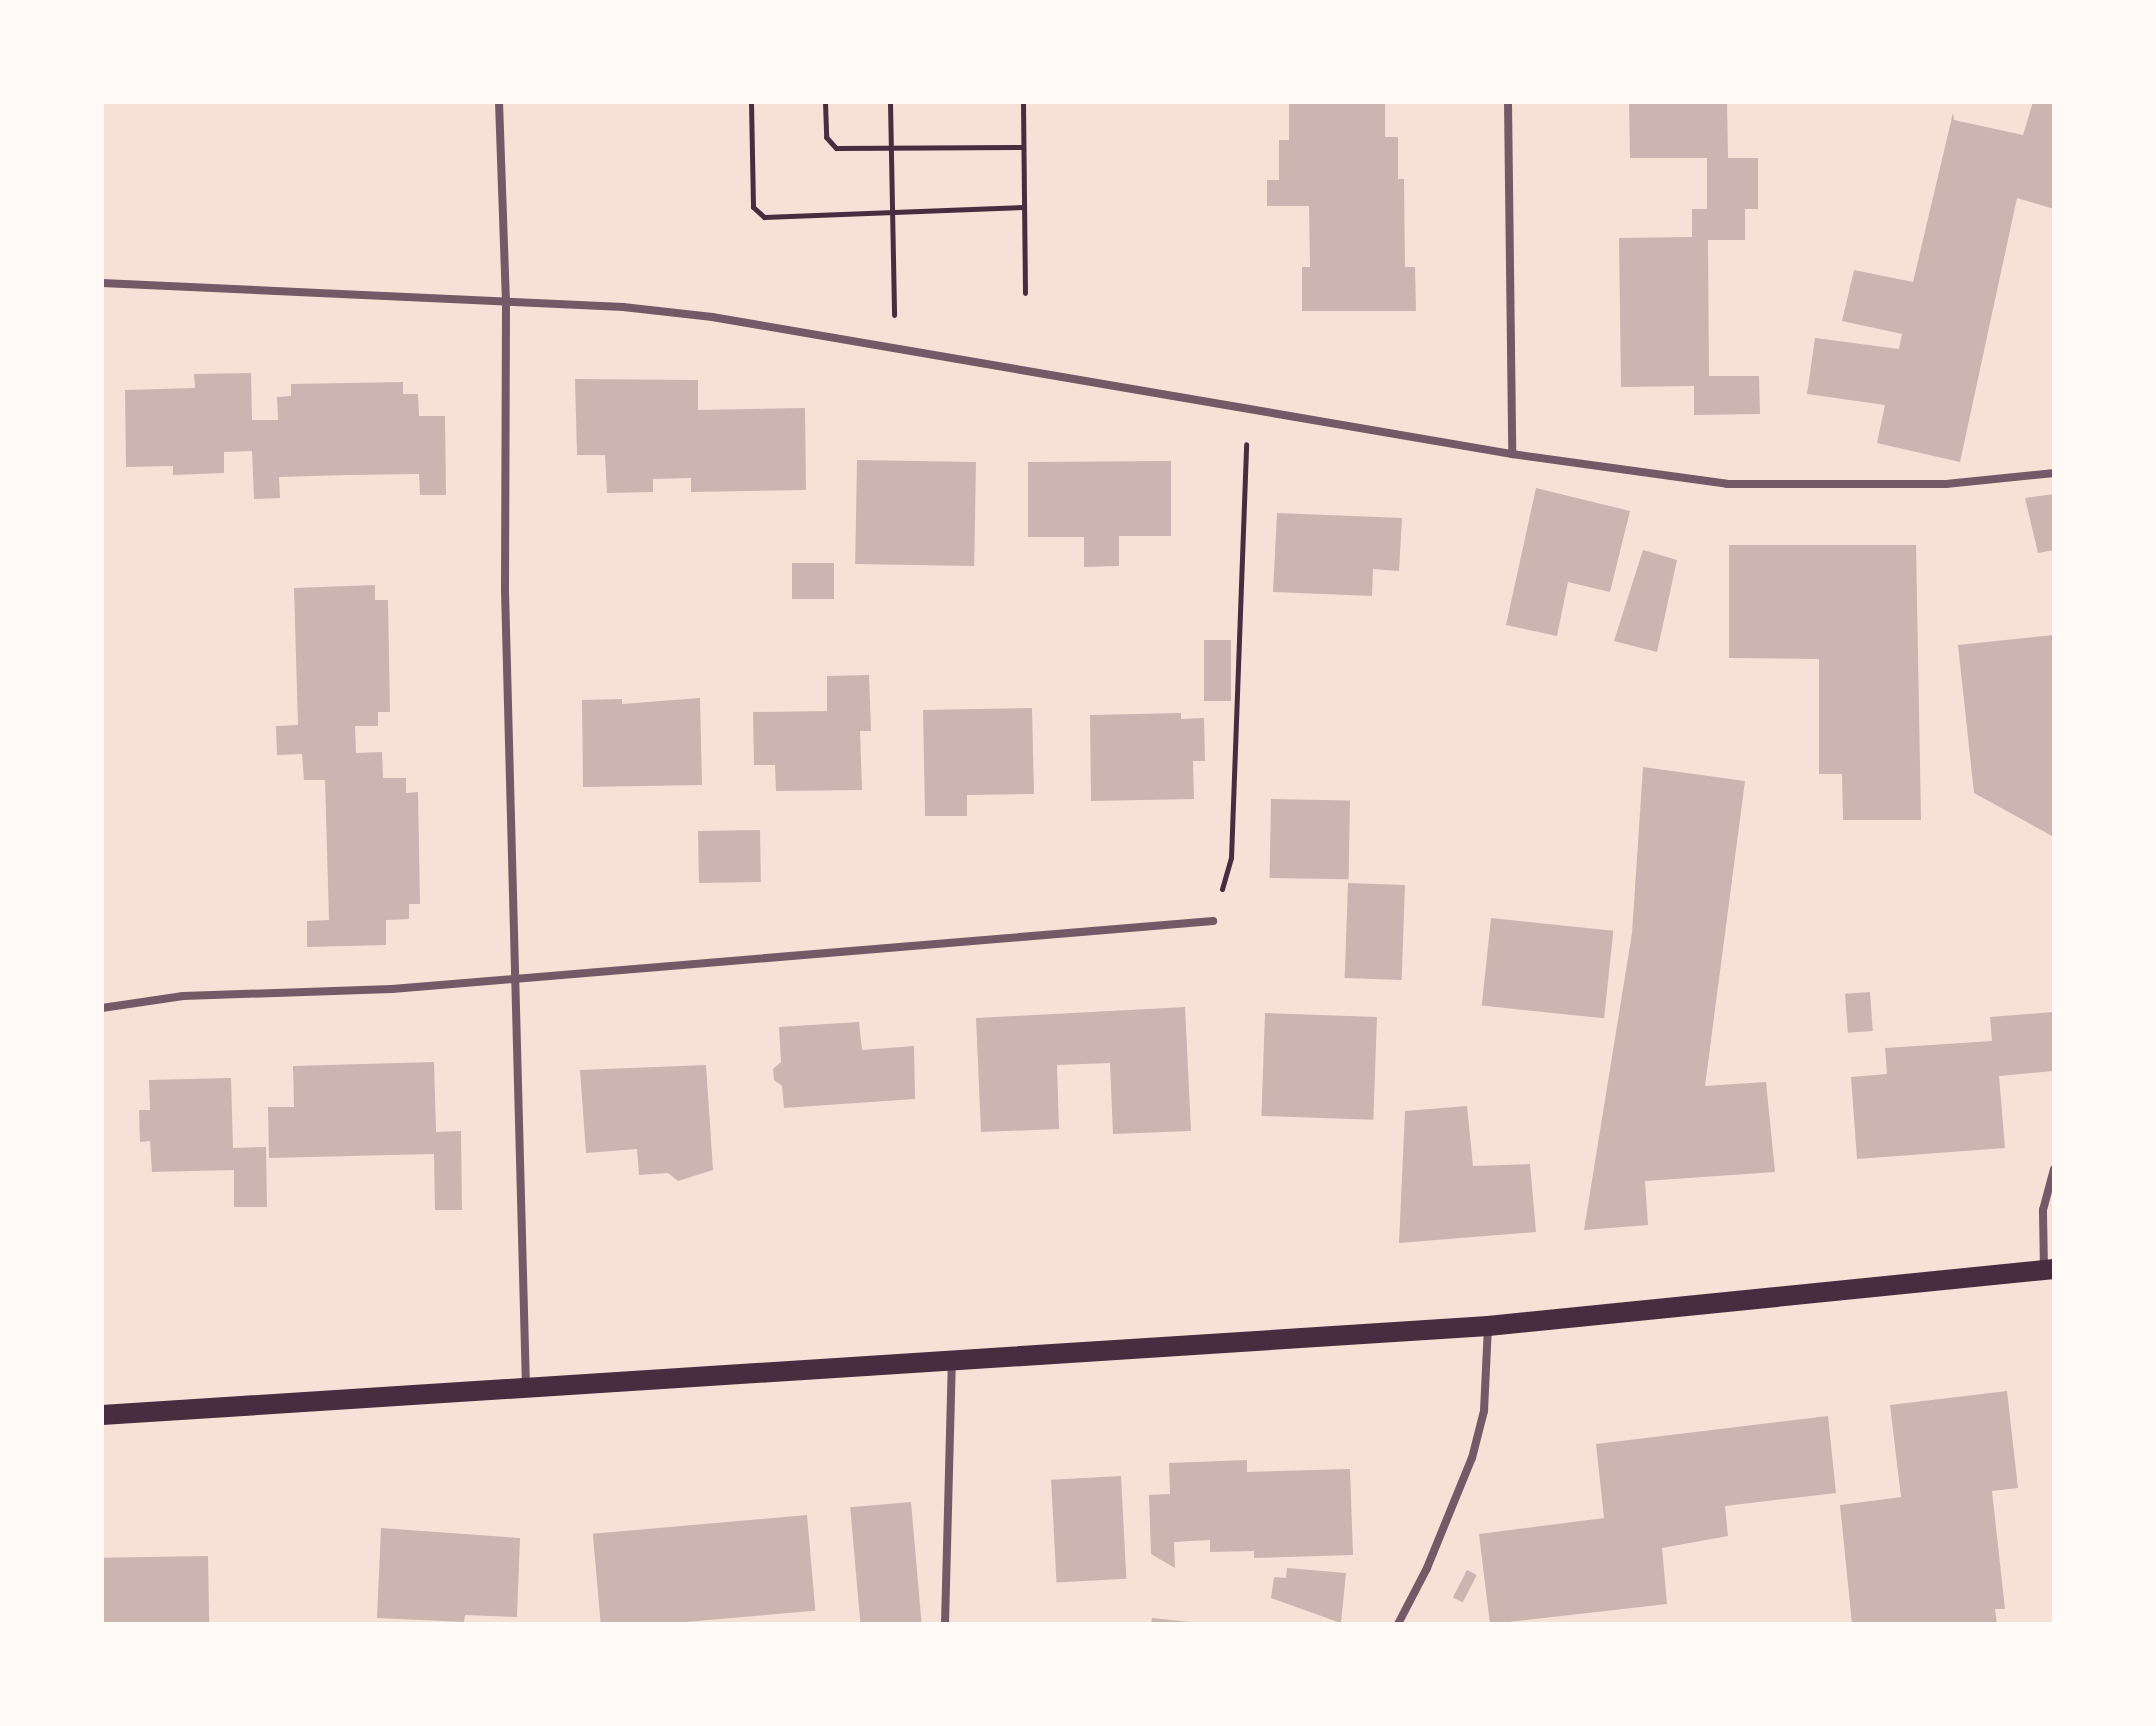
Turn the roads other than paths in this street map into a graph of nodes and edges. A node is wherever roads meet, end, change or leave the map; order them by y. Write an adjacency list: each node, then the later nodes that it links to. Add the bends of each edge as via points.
1 (499, 102): 4 (street)
2 (1508, 102): 5 (street)
3 (102, 283): 4 (street)
4 (506, 303): 5 (street, via 623,307 765,324); 8 (street, via 505,591)
5 (1512, 454): 6 (street, via 1766,486 1946,484)
6 (2054, 473)
7 (1213, 921): 8 (street)
8 (514, 977): 9 (street, via 392,989 183,996); 14 (street)
9 (102, 1008)
10 (2054, 1169): 11 (street, via 2043,1210)
11 (2049, 1270): 12 (main road)
12 (1488, 1326): 13 (main road); 17 (street, via 1484,1411 1472,1458)
13 (952, 1362): 14 (main road); 16 (street)
14 (526, 1386): 15 (main road)
15 (102, 1415)
16 (945, 1624)
17 (1398, 1624)

